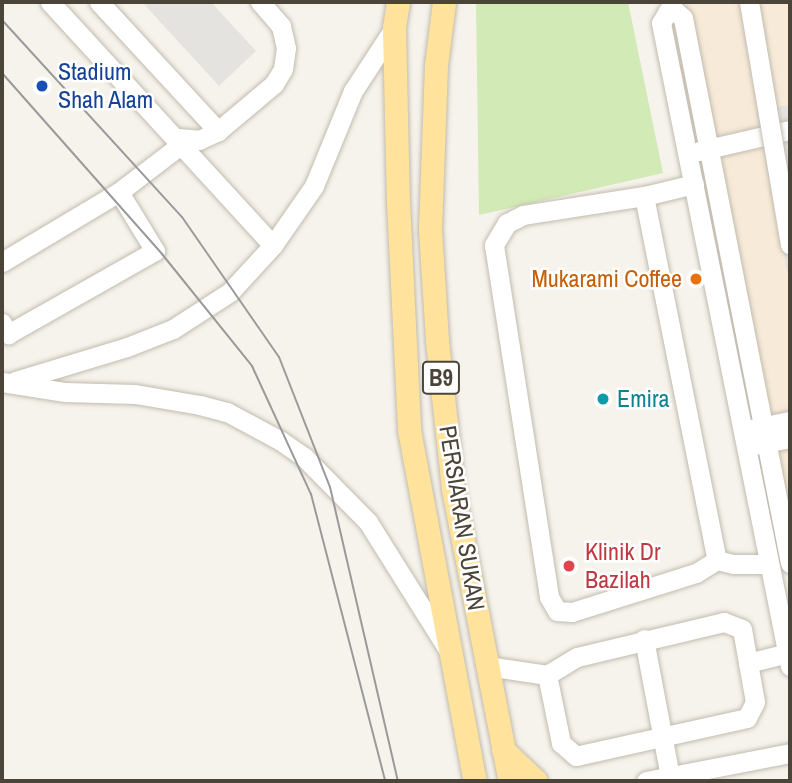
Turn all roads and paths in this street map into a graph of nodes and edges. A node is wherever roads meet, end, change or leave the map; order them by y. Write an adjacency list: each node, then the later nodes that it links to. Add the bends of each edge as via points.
1 (50, 2): 10 (street)
2 (99, 2): 9 (street)
3 (260, 2): 9 (street, via 281,26 284,69 274,85)
4 (398, 2): 7 (main road, PERSIARAN SUKAN / B9)
5 (444, 2): 32 (main road, PERSIARAN SUKAN / B9, via 436,65 430,229 437,341 453,489)
6 (749, 2): 17 (street, bridge)
7 (394, 28): 16 (street, via 354,91 314,186); 29 (main road, PERSIARAN SUKAN / B9, via 409,430)
8 (790, 130): 11 (street)
9 (218, 131): 10 (street, via 198,140)
10 (180, 141): 14 (street); 16 (street)
11 (710, 148): 12 (street); 12 (street, via 683,18 668,11 661,23); 22 (street)
12 (688, 153): 13 (street)
13 (694, 184): 15 (street); 23 (street)
14 (120, 192): 18 (street); 19 (street, via 155,251 8,334)
15 (644, 196): 25 (street); 25 (street, via 523,215 507,223 494,245 549,597 557,611 572,612 696,573)
16 (274, 244): 20 (street, via 230,292 173,329)
17 (790, 245)
18 (2, 262)
19 (2, 323)
20 (6, 382): 29 (street, via 200,405 227,412 281,441 304,457 368,522)
21 (790, 421): 22 (street)
22 (764, 435): 23 (street); 24 (street); 26 (street)
23 (744, 438): 27 (street)
24 (790, 438)
25 (717, 561): 27 (street)
26 (790, 563)
27 (769, 564): 30 (street)
28 (645, 639): 31 (street, via 724,622 741,629); 33 (street, via 577,657); 34 (street)
29 (447, 648): 35 (main road, PERSIARAN SUKAN / B9)
30 (789, 659): 31 (street)
31 (748, 663): 34 (street, via 755,702 747,718)
32 (487, 666): 33 (street); 36 (main road, PERSIARAN SUKAN / B9)
33 (547, 675): 34 (street, via 561,743 576,755)
34 (663, 736): 38 (street)
35 (466, 742): 39 (main road, PERSIARAN SUKAN / B9); 40 (main road)
36 (503, 750): 41 (main road, PERSIARAN SUKAN / B9); 42 (main road)
37 (790, 753): 38 (street)
38 (670, 776): 43 (street)
39 (475, 781)
40 (485, 781)
41 (510, 781)
42 (536, 781)
43 (646, 781)

